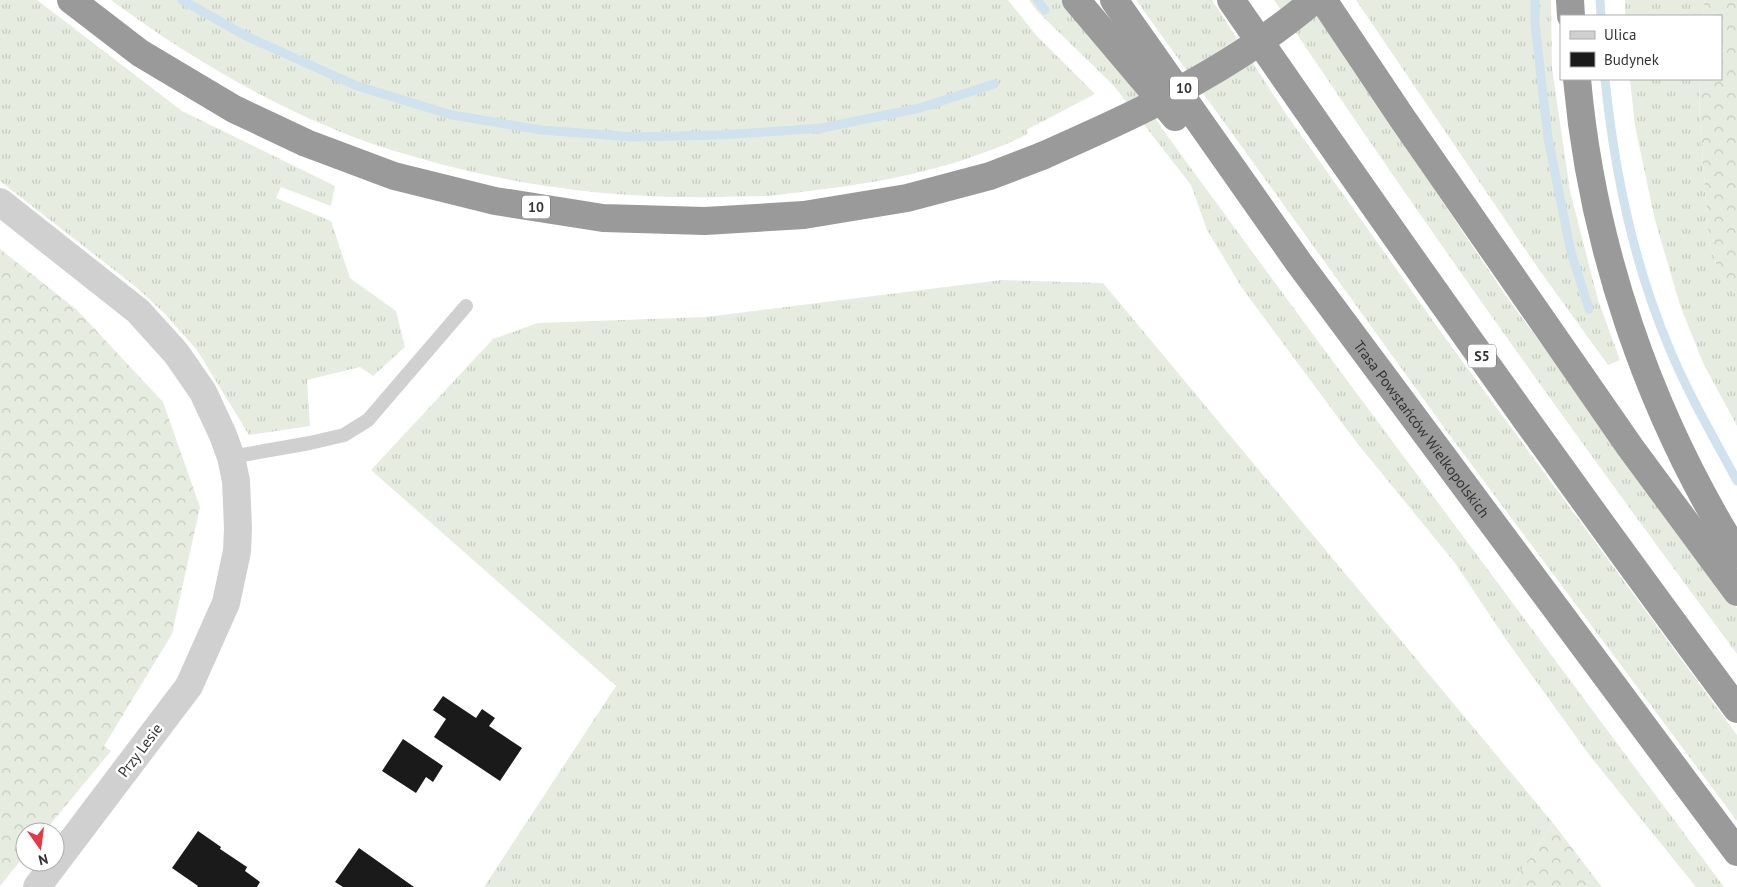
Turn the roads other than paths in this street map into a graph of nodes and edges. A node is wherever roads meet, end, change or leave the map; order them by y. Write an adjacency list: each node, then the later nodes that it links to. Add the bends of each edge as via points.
1 (71, 0): 5 (highway, 10, bridge, via 140,53 234,109 306,143 394,176 505,202 603,218 705,221 804,215 907,198 990,176 1042,156 1167,98 1217,69)
2 (1076, 0): 11 (highway)
3 (1114, 0): 11 (highway, Trasa Powstańców Wielkopolskich)
4 (1231, 0): 16 (highway, S5, via 1351,173)
5 (1314, 0)
6 (1323, 0): 15 (highway, via 1624,439)
7 (1570, 0): 8 (highway)
8 (1571, 15)
9 (1577, 80): 14 (highway, via 1599,219 1633,338 1670,429)
10 (0, 202): 13 (street, Przy Lesie, via 138,311 176,353 203,392)
11 (1299, 263): 17 (highway, Trasa Powstańców Wielkopolskich)
12 (466, 306): 13 (lane, via 368,420 344,435)
13 (231, 458): 18 (street, Przy Lesie, via 236,481 237,551 226,603 189,686)
14 (1737, 554)
15 (1737, 592)
16 (1737, 710)
17 (1737, 852)
18 (37, 887)

